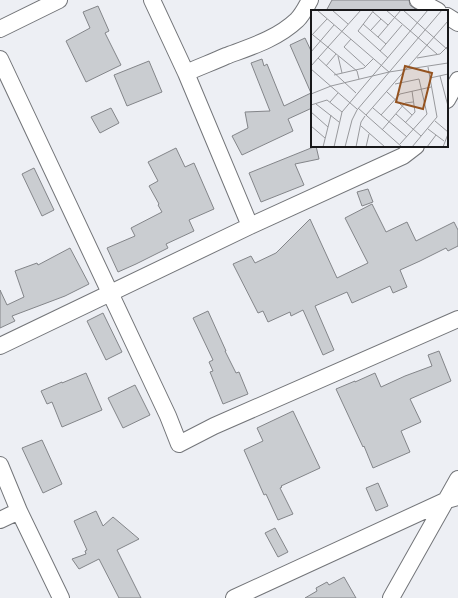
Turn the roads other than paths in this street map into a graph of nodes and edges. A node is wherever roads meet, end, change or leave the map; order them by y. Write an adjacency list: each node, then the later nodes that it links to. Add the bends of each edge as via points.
1 (59, 0): 8 (street)
2 (152, 0): 10 (street)
3 (310, 0): 10 (street, via 298,20 262,43)
4 (418, 0): 5 (street)
5 (436, 10)
6 (448, 17): 7 (street)
7 (458, 22)
8 (0, 29)
9 (0, 59): 15 (street)
10 (186, 73): 14 (street)
11 (458, 80): 12 (street)
12 (448, 98)
13 (415, 147): 14 (street, via 403,156)
14 (250, 226): 15 (street)
15 (110, 294): 16 (street, via 179,444 214,426); 17 (street)
16 (458, 319)
17 (0, 346)
18 (0, 465): 21 (street)
19 (458, 479): 20 (street)
20 (452, 498): 24 (street); 25 (street, via 421,544)
21 (19, 511): 22 (street); 23 (street)
22 (0, 520)
23 (61, 598)
24 (234, 598)
25 (391, 598)

